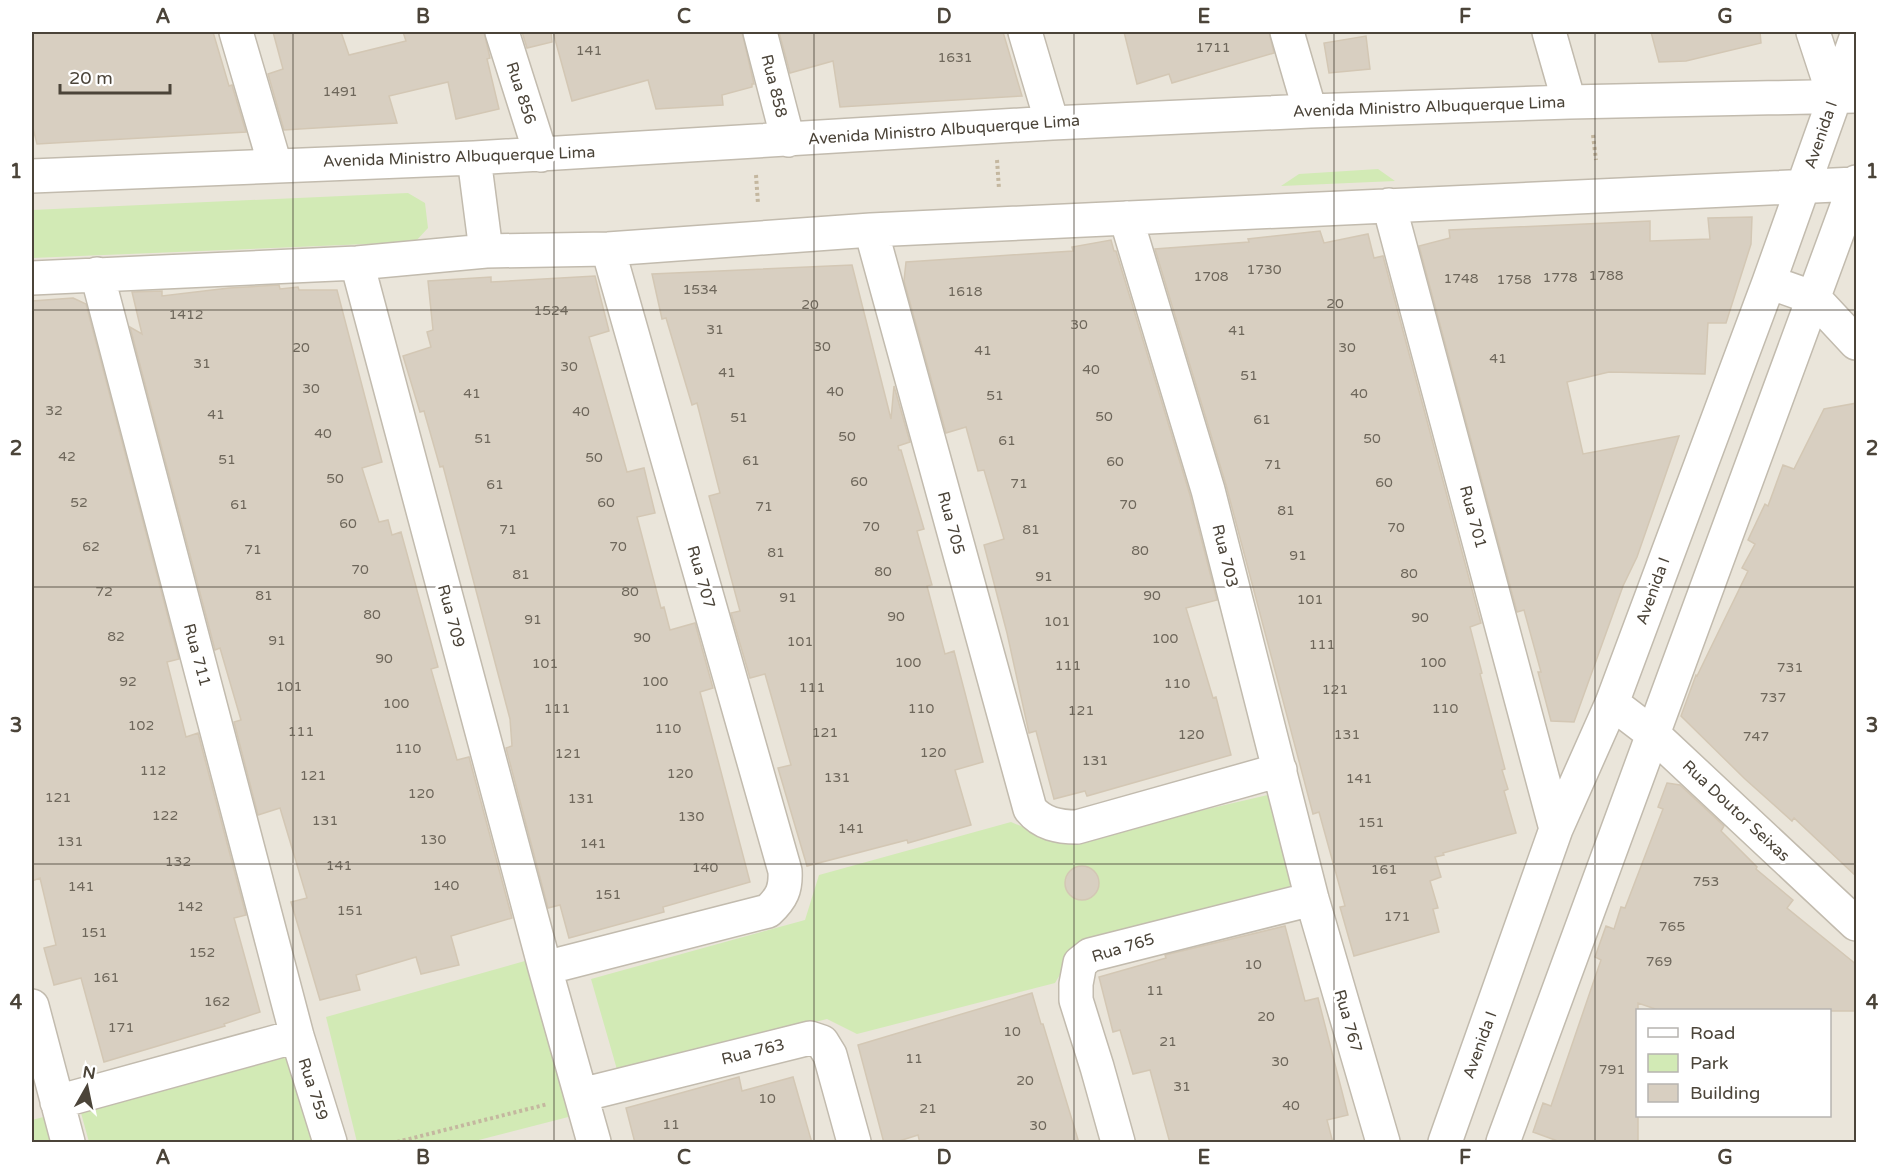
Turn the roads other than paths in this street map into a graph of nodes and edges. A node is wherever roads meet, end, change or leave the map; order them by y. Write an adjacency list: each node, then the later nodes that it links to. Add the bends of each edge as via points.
1 (236, 32): 16 (street)
2 (502, 32): 14 (street, Rua 856)
3 (760, 32): 13 (street, Rua 858)
4 (1025, 32): 12 (street)
5 (1287, 32): 11 (street)
6 (1549, 32): 10 (street)
7 (1814, 32): 9 (street)
8 (1857, 38): 9 (street, Avenida I)
9 (1845, 96): 10 (street, Avenida Ministro Albuquerque Lima); 19 (street, Avenida I)
10 (1569, 102): 11 (street, Avenida Ministro Albuquerque Lima)
11 (1310, 111): 12 (street, Avenida Ministro Albuquerque Lima)
12 (1052, 123): 13 (street, Avenida Ministro Albuquerque Lima)
13 (788, 140): 14 (street, Avenida Ministro Albuquerque Lima)
14 (541, 155): 15 (street, Avenida Ministro Albuquerque Lima)
15 (474, 158): 16 (street, Avenida Ministro Albuquerque Lima); 24 (street)
16 (275, 165): 17 (street, Avenida Ministro Albuquerque Lima)
17 (32, 176)
18 (1856, 183): 19 (street); 29 (street)
19 (1803, 186): 20 (street); 28 (street, Avenida I)
20 (1389, 205): 21 (street); 34 (street, Rua 701)
21 (1126, 218): 22 (street); 33 (street, Rua 703, via 1208,490)
22 (871, 230): 23 (street); 33 (street, Rua 705, via 1030,809 1044,821 1077,827)
23 (608, 249): 24 (street); 37 (street, Rua 707, via 785,871 786,886 768,911)
24 (486, 250): 25 (street)
25 (357, 263): 26 (street); 37 (street, Rua 709)
26 (97, 274): 27 (street); 39 (street, Rua 711)
27 (32, 278)
28 (1768, 282): 29 (street); 31 (street, Avenida I)
29 (1814, 298): 30 (street); 32 (street)
30 (1857, 343)
31 (1612, 703): 32 (street, Rua Doutor Seixas); 34 (street, Avenida I)
32 (1654, 735): 36 (street, Rua Doutor Seixas); 49 (street)
33 (1280, 770): 35 (street, Rua 703)
34 (1556, 829): 48 (street, Avenida I)
35 (1312, 899): 46 (street, Rua 765, via 1090,955 1080,963 1076,1000); 47 (street, Rua 767)
36 (1857, 924)
37 (545, 968): 40 (street, Rua 709)
38 (32, 1006): 41 (street)
39 (297, 1036): 41 (street); 43 (street, Rua 759)
40 (581, 1095): 44 (street, Rua 709); 45 (street, Rua 763, via 810,1038 822,1042 830,1055)
41 (57, 1101): 42 (street)
42 (68, 1143)
43 (330, 1143)
44 (594, 1143)
45 (854, 1143)
46 (1118, 1143)
47 (1383, 1143)
48 (1445, 1143)
49 (1503, 1143)

